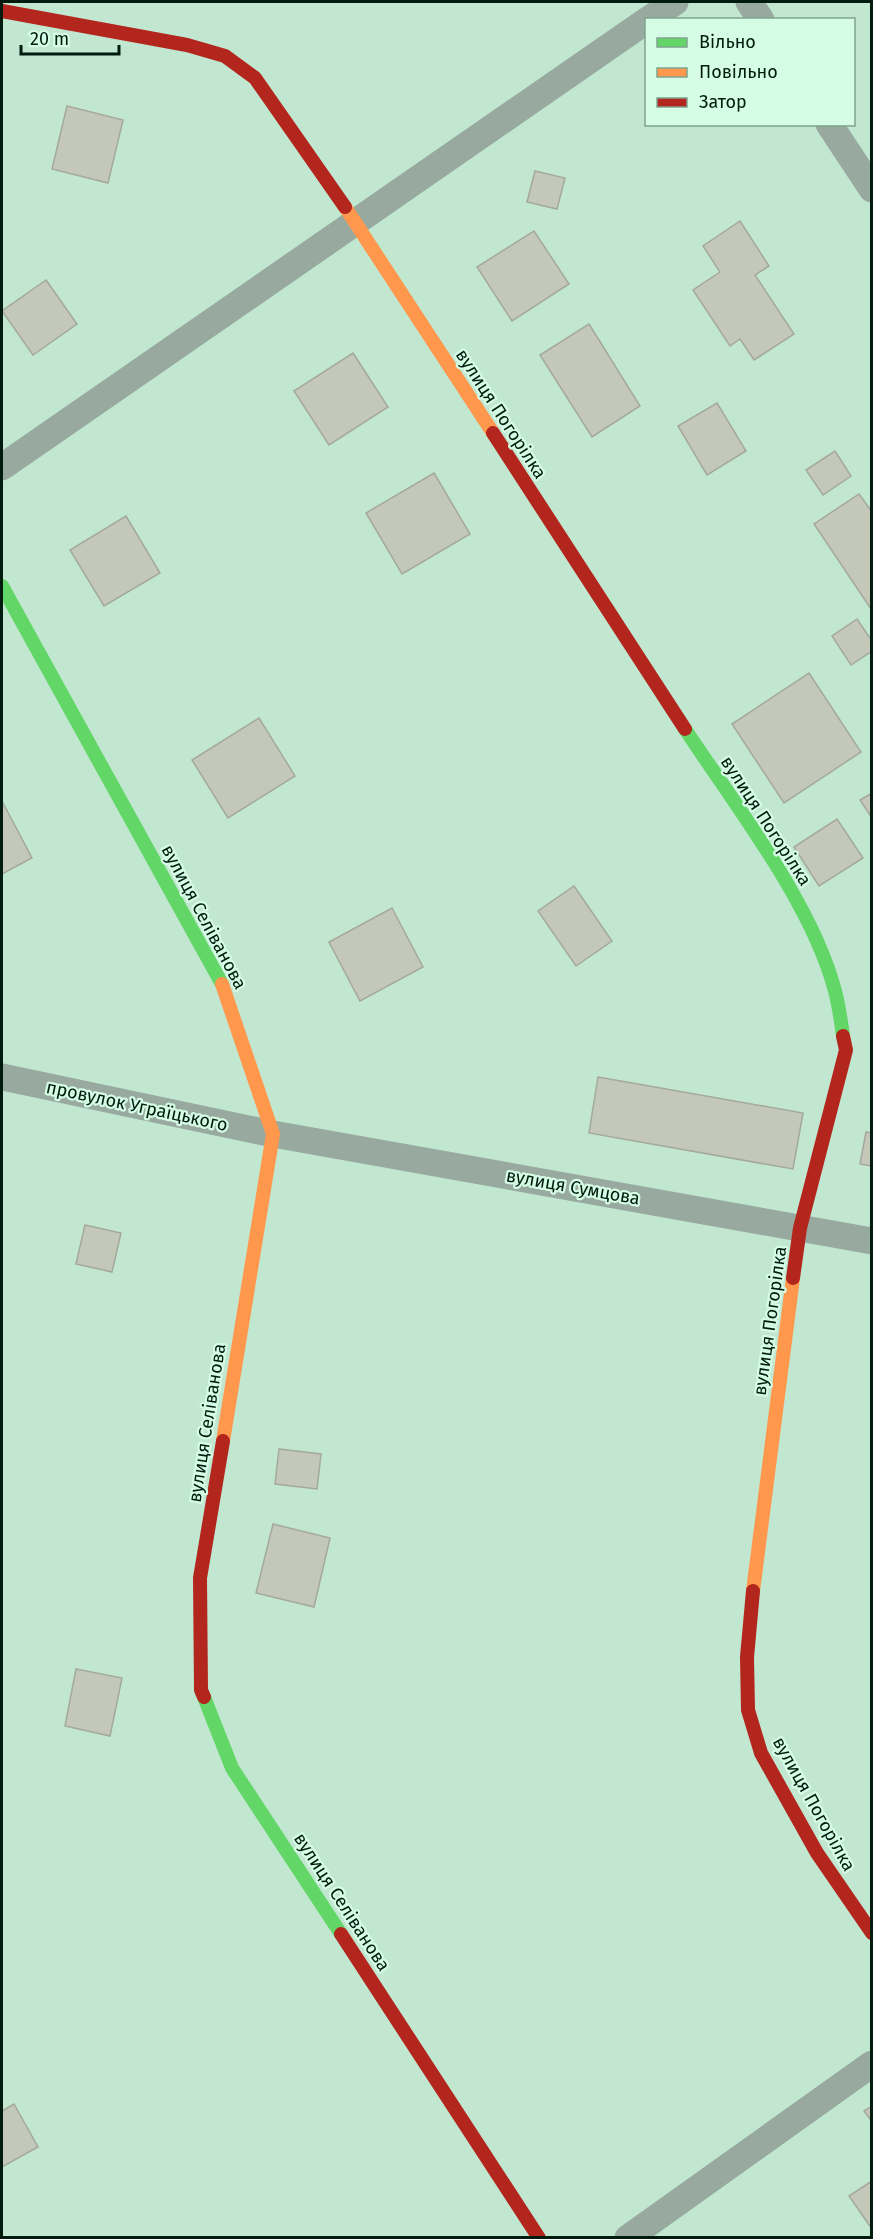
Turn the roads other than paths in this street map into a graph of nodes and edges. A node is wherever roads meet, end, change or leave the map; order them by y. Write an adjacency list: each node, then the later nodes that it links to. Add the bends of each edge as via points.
1 (675, 2): 4 (street)
2 (749, 2): 5 (street)
3 (2, 11): 9 (street, вулиця Погорілка, via 187,45 225,56 255,78)
4 (650, 18)
5 (759, 18)
6 (645, 21): 9 (street)
7 (831, 126): 8 (street)
8 (872, 189)
9 (354, 221): 10 (street); 14 (street, вулиця Погорілка, via 812,928 835,990 846,1050)
10 (2, 467)
11 (2, 586): 13 (street, вулиця Селіванова, via 226,990)
12 (2, 1077): 13 (street, провулок Уграїцького)
13 (273, 1134): 14 (street, вулиця Сумцова); 18 (street, вулиця Селіванова, via 200,1578 201,1690 232,1768)
14 (801, 1228): 15 (street, вулиця Сумцова); 16 (street, вулиця Погорілка, via 755,1573 747,1657 748,1710 766,1762 817,1853)
15 (872, 1241)
16 (872, 1933)
17 (872, 2064): 19 (street)
18 (538, 2238)
19 (628, 2238)

